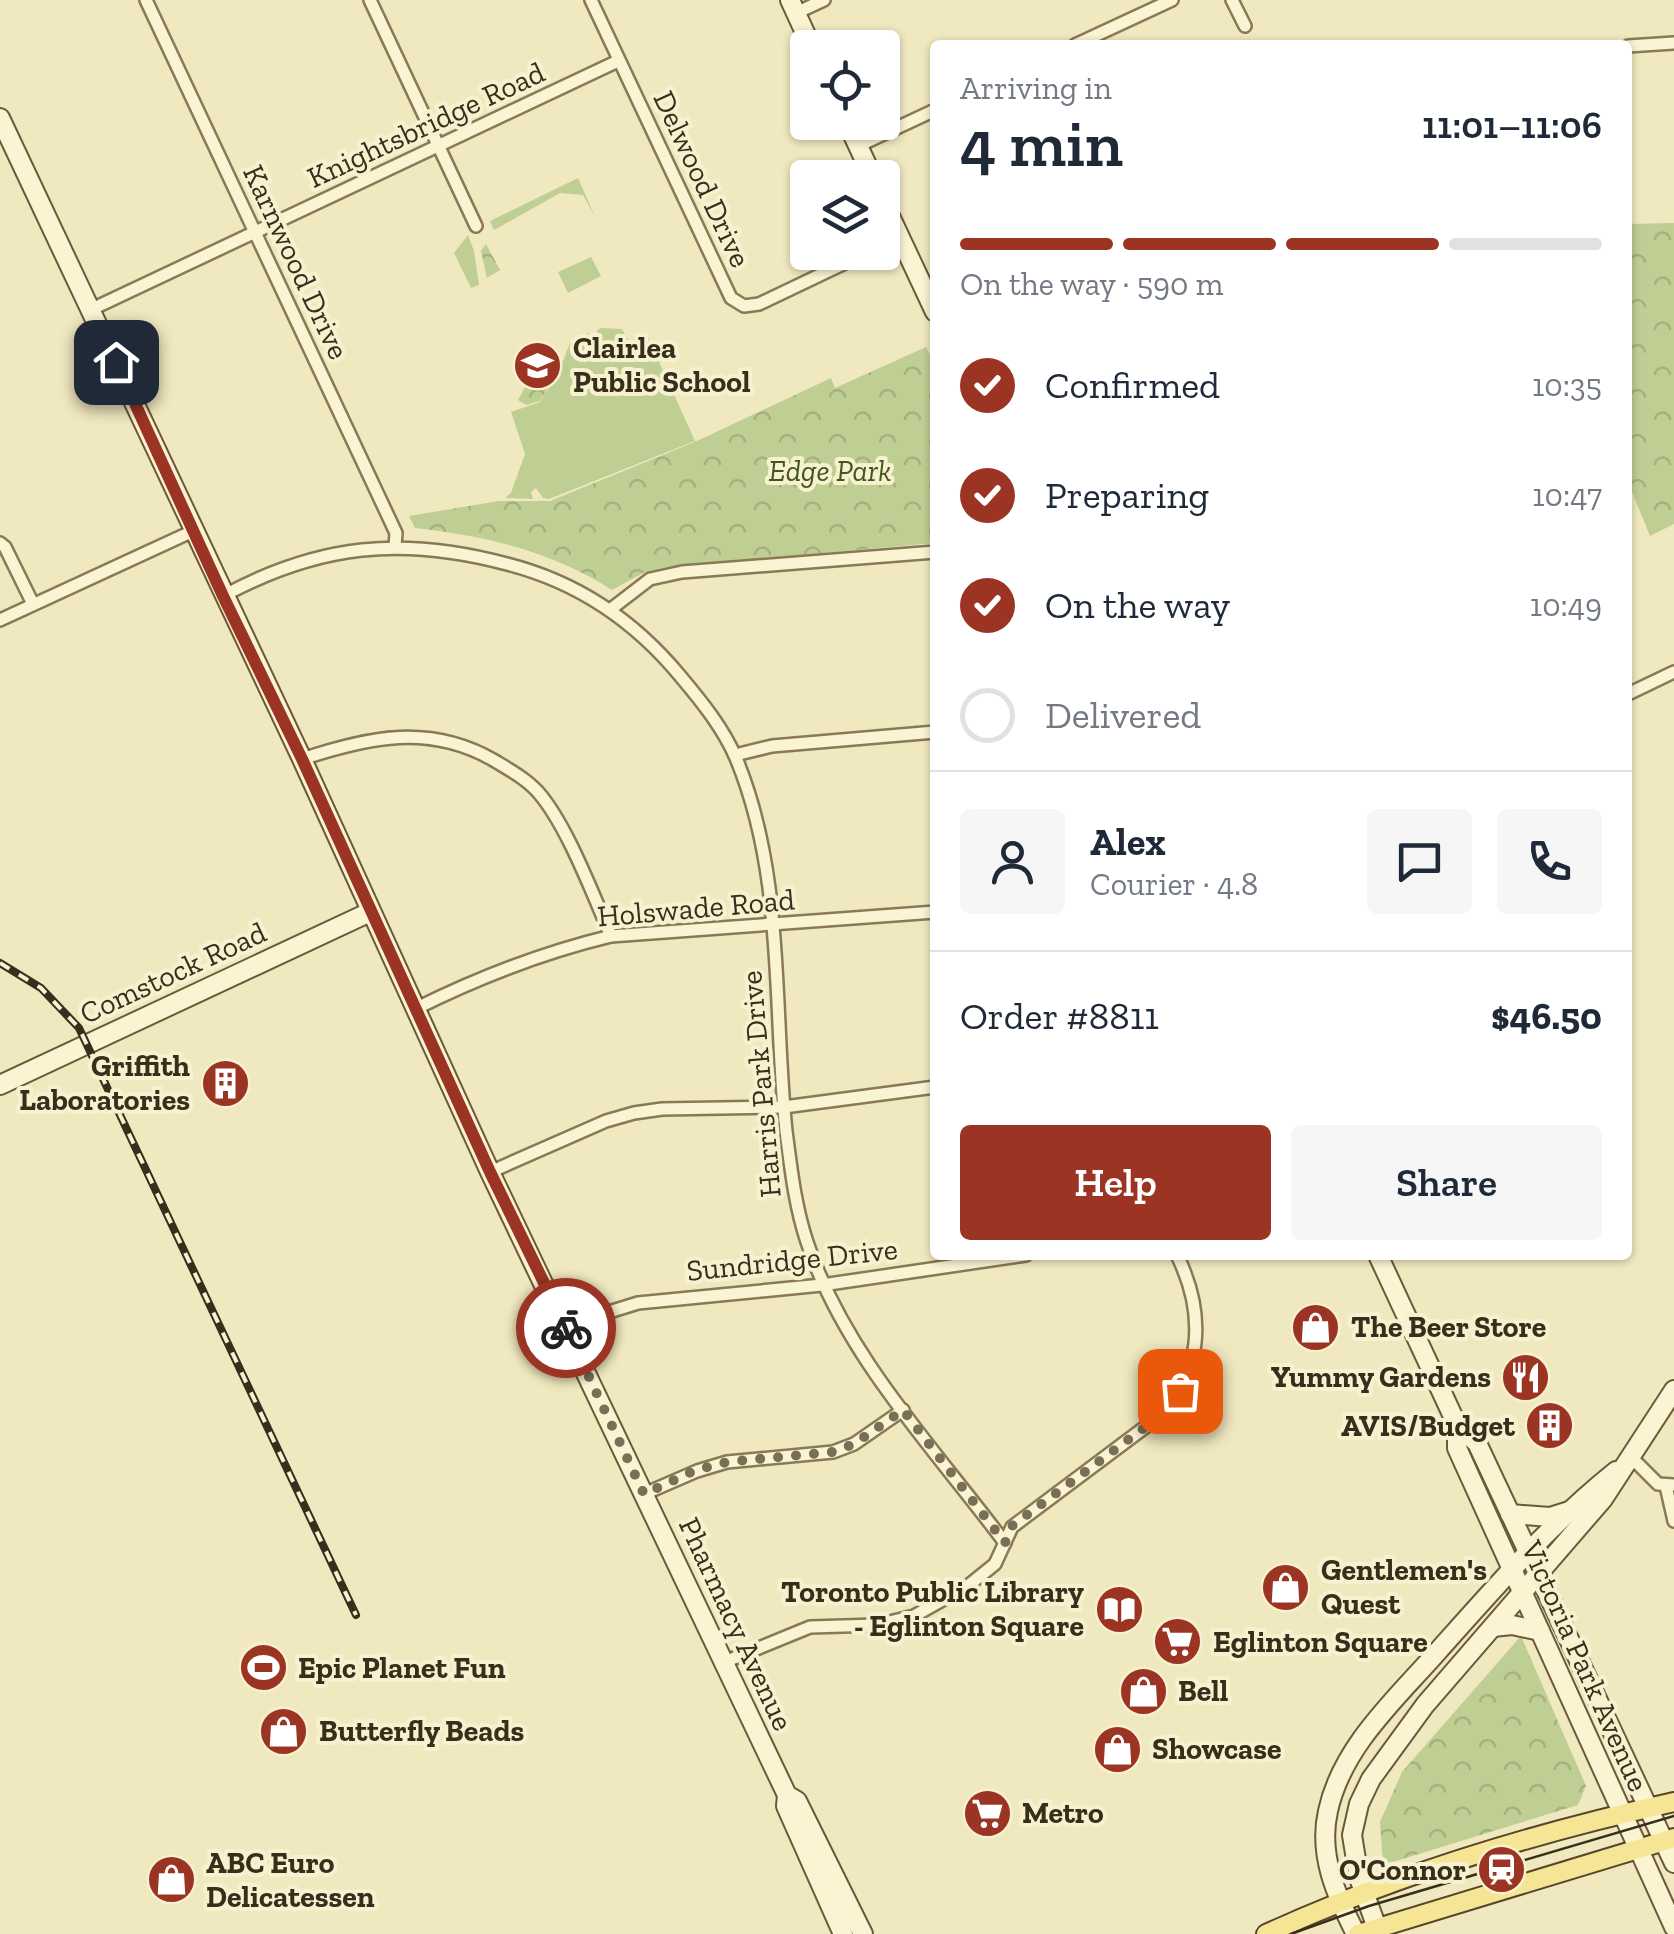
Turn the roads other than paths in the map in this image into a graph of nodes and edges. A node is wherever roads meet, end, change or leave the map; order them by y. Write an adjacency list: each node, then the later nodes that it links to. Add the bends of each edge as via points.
1 (146, 0): 21 (street, Karnwood Drive)
2 (370, 0): 18 (street)
3 (591, 0): 13 (street, Delwood Drive)
4 (824, 0): 7 (street)
5 (1172, 0): 10 (street)
6 (1232, 0): 8 (street)
7 (793, 6): 9 (main road)
8 (1245, 26)
9 (804, 30)
10 (1086, 40)
11 (1674, 44): 12 (street)
12 (1632, 46)
13 (618, 61): 18 (street, Knightsbridge Road); 23 (street, Delwood Drive, via 737,302 758,304)
14 (930, 112): 17 (street)
15 (1, 121): 25 (main road, Pharmacy Avenue)
16 (856, 140): 17 (main road)
17 (858, 146): 19 (main road)
18 (440, 147): 20 (street); 21 (street, Knightsbridge Road)
19 (865, 160)
20 (476, 226)
21 (256, 233): 25 (street, Knightsbridge Road); 28 (street, Karnwood Drive, via 396,533)
22 (900, 253): 24 (main road)
23 (830, 270)
24 (930, 289)
25 (92, 309): 26 (main road, Pharmacy Avenue)
26 (193, 531): 30 (main road, Pharmacy Avenue); 31 (street)
27 (0, 544): 31 (street)
28 (395, 546): 30 (street, Harris Park Drive, via 313,558); 32 (street, Harris Park Drive, via 458,551 530,570)
29 (930, 552): 32 (street, via 682,572 650,579)
30 (223, 596): 38 (main road, Pharmacy Avenue)
31 (33, 604): 33 (street)
32 (611, 609): 37 (street, Harris Park Drive, via 670,663)
33 (0, 620)
34 (1674, 672): 35 (street)
35 (1632, 692)
36 (930, 732): 37 (street)
37 (735, 755): 41 (street, Harris Park Drive, via 760,828)
38 (302, 759): 39 (main road, Pharmacy Avenue); 42 (street, via 374,739 424,736 476,750 518,774 555,817)
39 (370, 912): 43 (main road, Pharmacy Avenue); 44 (main road, Comstock Road)
40 (930, 912): 41 (street, Holswade Road)
41 (772, 926): 42 (street, Holswade Road); 46 (street, Harris Park Drive)
42 (611, 936): 43 (street, Holswade Road, via 500,968)
43 (415, 1009): 47 (main road, Pharmacy Avenue)
44 (0, 1085)
45 (930, 1088): 46 (street)
46 (784, 1108): 47 (street, via 634,1113); 51 (street, Harris Park Drive, via 797,1208)
47 (490, 1172): 52 (main road, Pharmacy Avenue)
48 (992, 1260): 51 (street, Sundridge Drive)
49 (1180, 1260): 63 (street, via 1198,1334 1180,1391 1167,1410 1012,1526)
50 (1380, 1260): 55 (main road, Victoria Park Avenue)
51 (822, 1285): 52 (street, Sundridge Drive, via 638,1303); 54 (street, Harris Park Drive)
52 (568, 1332): 58 (main road, Pharmacy Avenue)
53 (1674, 1390): 56 (main road)
54 (903, 1410): 58 (street, via 833,1452 727,1462); 63 (street, Harris Park Drive)
55 (1456, 1425): 60 (main road, Victoria Park Avenue, via 1477,1443); 62 (main road, Victoria Park Avenue, via 1456,1448)
56 (1632, 1458): 57 (street, via 1650,1478); 59 (main road); 66 (main road)
57 (1670, 1486): 61 (street)
58 (644, 1494): 71 (main road, Pharmacy Avenue)
59 (1574, 1509): 60 (main road, via 1550,1517); 64 (main road)
60 (1510, 1514): 64 (main road, Victoria Park Avenue)
61 (1674, 1521)
62 (1496, 1534): 65 (main road, Victoria Park Avenue); 68 (main road, via 1494,1573)
63 (1005, 1543): 71 (street, via 995,1564 969,1585 914,1616 810,1628)
64 (1527, 1552): 65 (main road); 66 (main road, Victoria Park Avenue)
65 (1512, 1568): 67 (main road, Victoria Park Avenue); 68 (main road)
66 (1538, 1576): 67 (main road); 74 (main road, Victoria Park Avenue)
67 (1522, 1592): 69 (main road); 70 (main road, Victoria Park Avenue)
68 (1482, 1602): 80 (main road, via 1383,1712 1339,1777 1325,1834)
69 (1492, 1627): 70 (main road); 79 (main road, via 1425,1705 1364,1792 1352,1834)
70 (1540, 1631): 75 (main road, Victoria Park Avenue)
71 (722, 1663): 72 (main road, Pharmacy Avenue)
72 (787, 1794): 83 (main road, Pharmacy Avenue, via 786,1806); 84 (main road, Pharmacy Avenue, via 797,1801)
73 (1674, 1802): 74 (main road)
74 (1647, 1808): 75 (main road); 76 (main road, Victoria Park Avenue)
75 (1621, 1814): 77 (main road, Victoria Park Avenue); 79 (main road)
76 (1669, 1839): 77 (main road); 78 (main road, Victoria Park Avenue)
77 (1637, 1849): 81 (main road, Victoria Park Avenue); 82 (main road)
78 (1674, 1863)
79 (1364, 1891): 80 (main road); 82 (main road)
80 (1339, 1901): 85 (main road); 86 (main road)
81 (1674, 1926)
82 (1377, 1928): 86 (main road)
83 (844, 1934)
84 (863, 1934)
85 (1266, 1934)
86 (1357, 1934)

